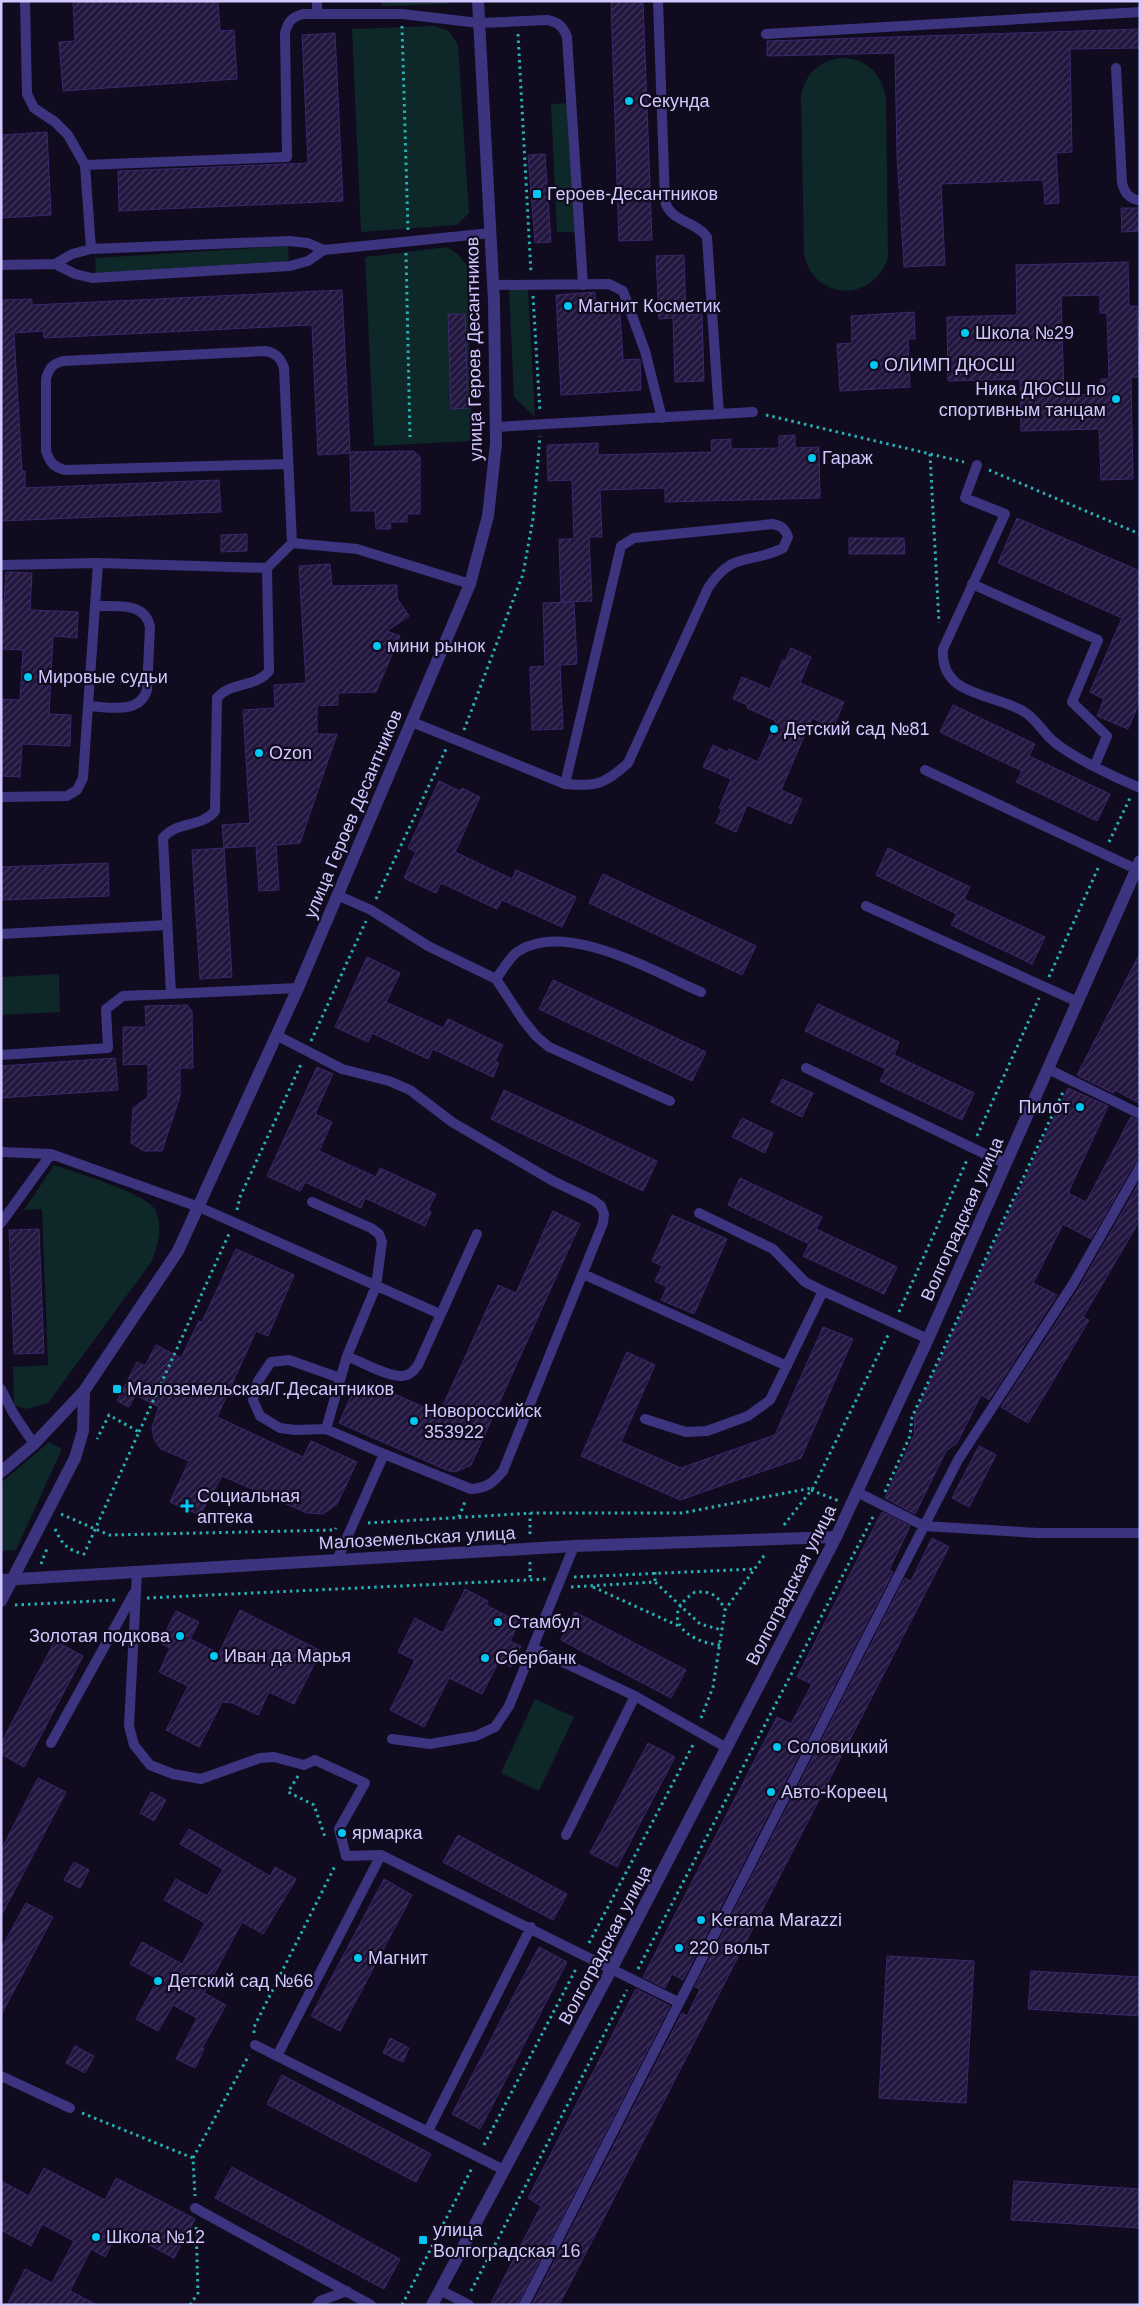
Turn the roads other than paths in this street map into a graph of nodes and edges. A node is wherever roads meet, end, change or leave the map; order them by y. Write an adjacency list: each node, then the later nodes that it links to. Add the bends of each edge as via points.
1 (25, 1): 10 (lane, via 27,94 34,108 68,135)
2 (317, 1): 6 (lane)
3 (478, 1): 7 (street, улица Героев Десантников)
4 (658, 1): 20 (lane, via 665,201 670,212 698,228 707,238)
5 (1140, 12): 8 (lane)
6 (318, 14): 7 (lane, via 402,14); 10 (lane, via 294,16 287,23 287,157)
7 (480, 23): 12 (street, улица Героев Десантников); 18 (lane, via 547,20 564,28)
8 (766, 34)
9 (1116, 68): 11 (lane, via 1122,184 1125,193)
10 (85, 165): 13 (lane)
11 (1140, 201)
12 (491, 233): 14 (lane); 17 (street, улица Героев Десантников)
13 (91, 250): 14 (lane, via 289,241 308,243); 15 (lane, via 72,254)
14 (324, 250): 15 (lane, via 308,261 290,266 92,278)
15 (55, 264): 16 (lane)
16 (1, 265)
17 (494, 285): 18 (lane); 22 (street, улица Героев Десантников)
18 (583, 285): 21 (lane, via 609,284 623,291 645,351)
19 (753, 412): 20 (lane)
20 (719, 414): 21 (lane)
21 (662, 418): 22 (lane)
22 (496, 427): 29 (street, улица Героев Десантников, via 488,516)
23 (287, 464): 23 (lane, via 284,368 274,352 63,361 48,370 46,452 56,468); 25 (lane)
24 (977, 465): 30 (lane, via 965,498 1005,514)
25 (292, 543): 28 (lane); 29 (lane, via 357,549)
26 (98, 563): 27 (lane); 28 (lane); 31 (lane)
27 (1, 565)
28 (267, 568): 42 (lane, via 269,671 257,681 229,688 217,698 215,811 210,817 176,828 163,838)
29 (470, 584): 33 (street, улица Героев Десантников)
30 (972, 584): 34 (lane, via 943,649 942,662 948,674 960,685 1023,711 1037,721 1049,738); 34 (lane, via 1098,640 1072,702 1107,736)
31 (95, 606): 32 (lane); 32 (lane, via 132,607 142,610 148,617 147,690 137,705)
32 (88, 706): 38 (lane, via 83,778 77,790 67,796)
33 (412, 722): 36 (lane); 40 (street, улица Героев Десантников)
34 (1095, 765): 37 (lane)
35 (925, 770): 39 (lane)
36 (565, 784): 36 (lane, via 587,786 609,779 628,763 716,575 742,559 783,548 788,537 786,530 773,524 634,538 621,546)
37 (1140, 788)
38 (1, 798)
39 (1138, 865): 48 (street, Волгоградская улица)
40 (337, 895): 44 (lane, via 371,910 428,946); 45 (street, улица Героев Десантников)
41 (866, 906): 48 (lane)
42 (167, 925): 43 (lane); 47 (lane)
43 (1, 934)
44 (496, 979): 46 (lane, via 516,953 553,941 572,941 593,946); 53 (lane, via 523,1020 549,1047)
45 (298, 988): 47 (lane); 49 (street, улица Героев Десантников)
46 (701, 992)
47 (171, 994): 50 (lane, via 123,996 106,1008 108,1048)
48 (1078, 1002): 52 (street, Волгоградская улица)
49 (276, 1035): 60 (street, улица Героев Десантников); 64 (lane, via 342,1070 389,1081 410,1090 452,1122 553,1182 593,1200 604,1214)
50 (1, 1055)
51 (806, 1068): 57 (lane)
52 (1048, 1068): 54 (lane); 57 (street, Волгоградская улица)
53 (670, 1101)
54 (1140, 1114)
55 (1, 1152): 56 (lane)
56 (51, 1154): 60 (lane); 62 (lane)
57 (1006, 1164): 68 (street, Волгоградская улица)
58 (1140, 1167): 80 (lane, via 1073,1284 958,1460)
59 (312, 1202): 65 (lane, via 379,1234 382,1242)
60 (199, 1206): 65 (lane); 73 (street, улица Героев Десантников, via 178,1251)
61 (699, 1213): 66 (lane, via 773,1249 805,1282)
62 (1, 1223)
63 (477, 1234): 67 (lane)
64 (584, 1274): 70 (lane); 77 (lane, via 503,1471 494,1483 471,1489)
65 (376, 1286): 67 (lane); 69 (lane)
66 (823, 1291): 68 (lane); 70 (lane)
67 (440, 1314): 69 (lane, via 412,1373 394,1375)
68 (928, 1339): 79 (street, Волгоградская улица)
69 (347, 1356): 71 (lane)
70 (787, 1366): 74 (lane, via 770,1400 748,1416 707,1431 686,1432)
71 (340, 1378): 75 (lane); 75 (lane, via 289,1360 271,1362 258,1381 253,1400 260,1416 280,1428)
72 (1, 1389): 76 (lane)
73 (84, 1391): 76 (street, улица Героев Десантников); 86 (street, via 83,1431 75,1458)
74 (645, 1420)
75 (326, 1429): 77 (lane)
76 (34, 1444): 78 (street, улица Героев Десантников)
77 (384, 1454): 84 (lane)
78 (1, 1472)
79 (857, 1492): 80 (lane); 82 (street, Волгоградская улица)
80 (924, 1526): 81 (lane, via 1038,1533); 98 (lane)
81 (1140, 1533)
82 (836, 1537): 83 (street, Малоземельская улица); 93 (street, Волгоградская улица)
83 (574, 1546): 84 (street, Малоземельская улица); 89 (lane)
84 (338, 1560): 85 (street, Малоземельская улица)
85 (138, 1572): 86 (street, Малоземельская улица); 87 (lane)
86 (7, 1579): 88 (street)
87 (134, 1595): 92 (lane); 95 (lane, via 129,1726 134,1745 150,1765 173,1774 201,1779 260,1758 274,1757 304,1765 315,1760 365,1783 339,1829 346,1856)
88 (5, 1603)
89 (533, 1648): 90 (lane); 91 (lane, via 509,1706 495,1727 476,1736 450,1742 430,1744)
90 (635, 1696): 93 (lane); 94 (lane)
91 (392, 1739)
92 (51, 1743)
93 (727, 1748): 97 (street, Волгоградская улица)
94 (566, 1835)
95 (381, 1855): 96 (lane); 100 (lane)
96 (531, 1927): 97 (lane); 103 (lane)
97 (612, 1968): 98 (lane); 104 (street, Волгоградская улица)
98 (678, 2002): 112 (lane)
99 (255, 2045): 100 (lane)
100 (277, 2056): 103 (lane)
101 (1, 2076): 102 (lane)
102 (70, 2108)
103 (428, 2131): 104 (lane)
104 (504, 2170): 106 (street, Волгоградская улица)
105 (195, 2208): 107 (lane)
106 (440, 2290): 108 (lane); 111 (street, Волгоградская улица)
107 (347, 2291): 109 (lane); 110 (lane)
108 (467, 2304)
109 (317, 2305)
110 (371, 2305)
111 (432, 2305)
112 (524, 2305)

